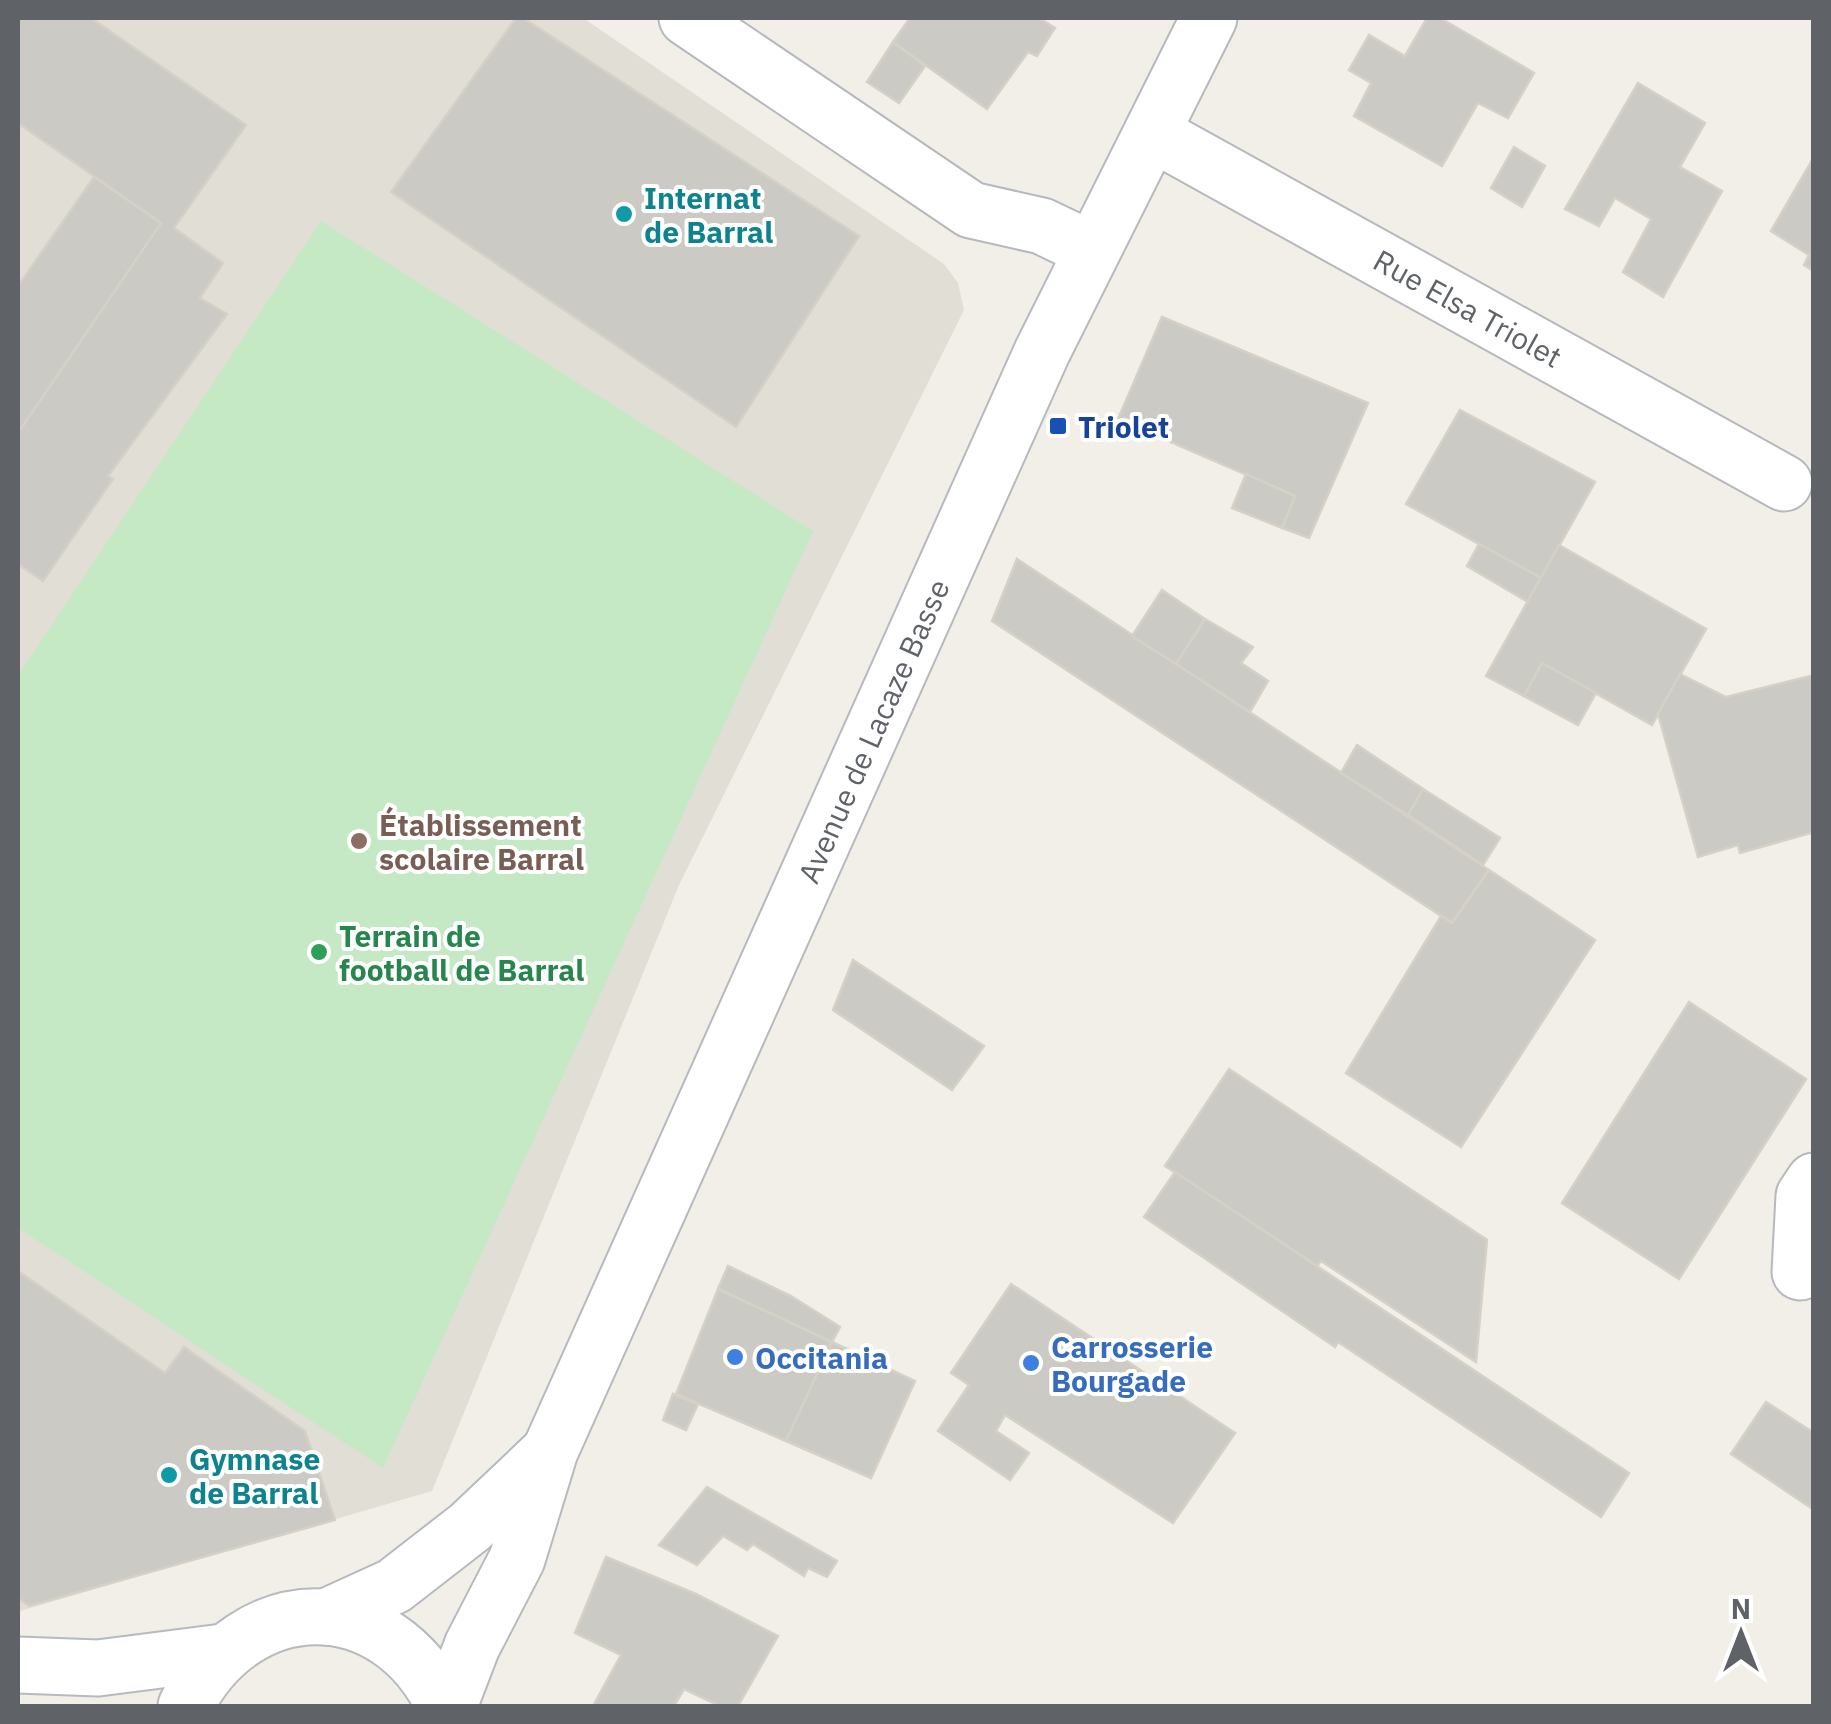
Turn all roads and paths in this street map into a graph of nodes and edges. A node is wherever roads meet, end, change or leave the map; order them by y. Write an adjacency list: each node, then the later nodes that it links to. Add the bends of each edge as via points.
1 (687, 18): 4 (main road, via 971,210 1042,226)
2 (1209, 18): 3 (main road, Avenue de Lacaze Basse)
3 (1152, 133): 4 (main road, Avenue de Lacaze Basse); 5 (main road, Rue Elsa Triolet)
4 (1092, 250): 8 (main road, Avenue de Lacaze Basse)
5 (1784, 484)
6 (1814, 1181): 7 (main road, via 1804,1196)
7 (1800, 1272)
8 (550, 1451): 9 (main road, via 470,1527 394,1586); 13 (main road, via 518,1559)
9 (326, 1616): 10 (main road, via 254,1630); 13 (main road, via 366,1625 401,1646)
10 (223, 1652): 11 (main road, via 98,1668); 12 (main road)
11 (18, 1664)
12 (186, 1706)
13 (447, 1706)

